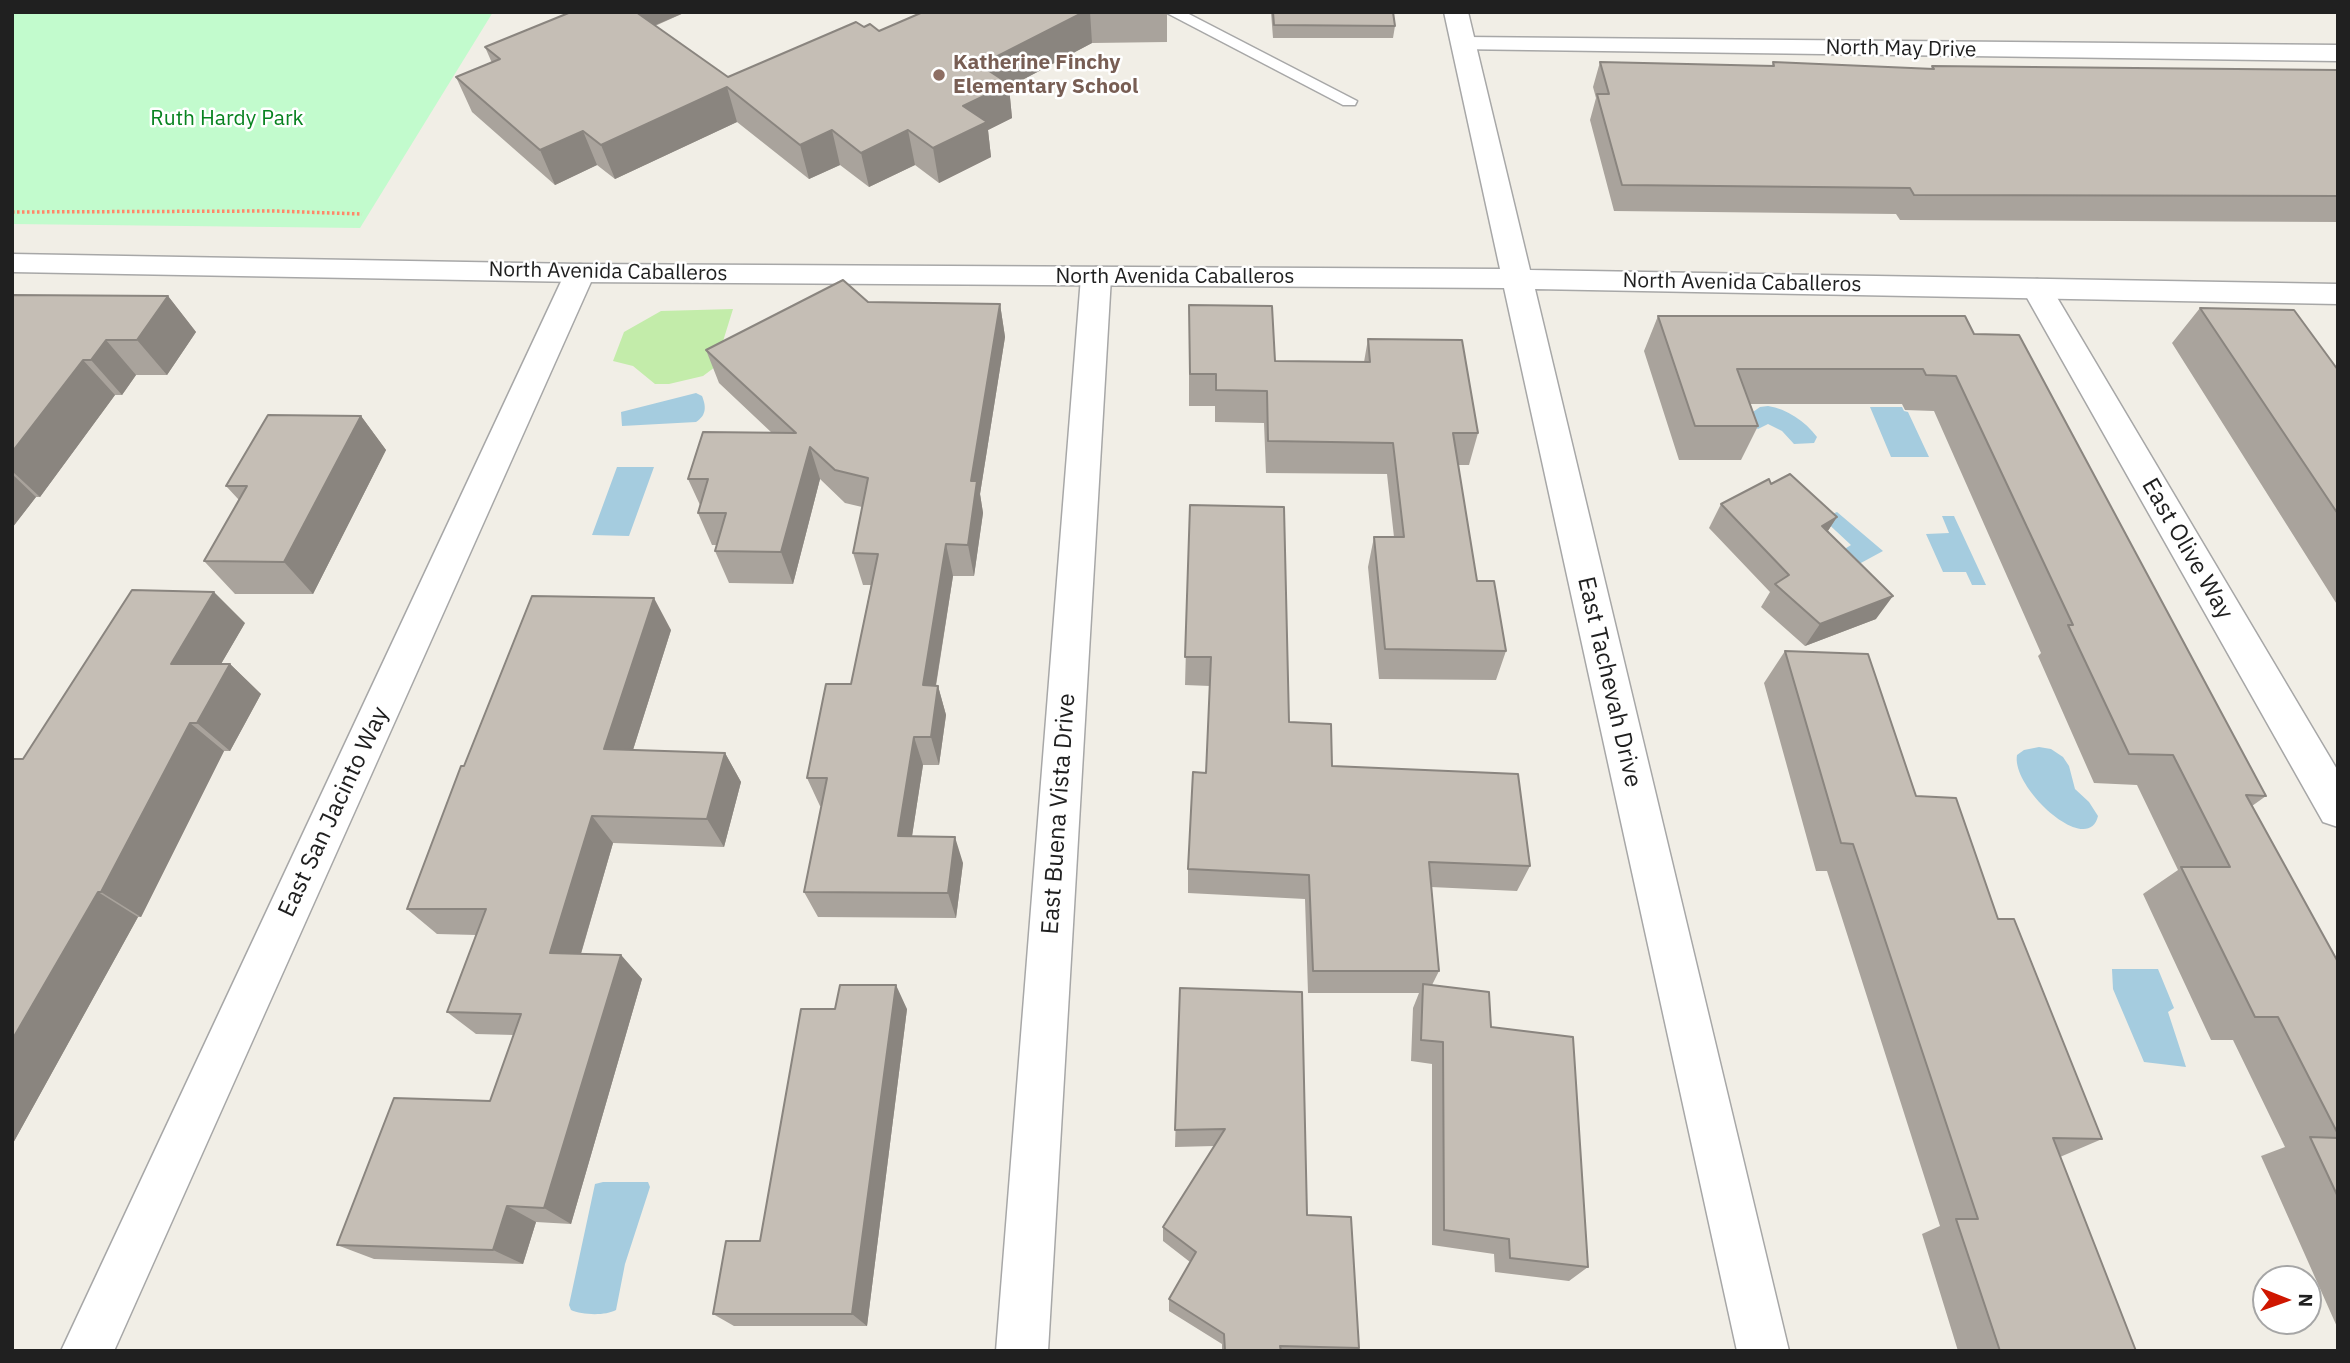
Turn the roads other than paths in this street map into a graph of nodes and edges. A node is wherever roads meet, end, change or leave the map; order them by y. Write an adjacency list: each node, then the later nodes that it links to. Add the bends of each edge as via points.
1 (1173, 12): 5 (lane)
2 (1457, 12): 3 (street, East Tachevah Drive)
3 (1464, 44): 4 (street, North May Drive); 9 (street, East Tachevah Drive)
4 (2338, 53)
5 (1349, 101)
6 (12, 263): 7 (street, North Avenida Caballeros)
7 (580, 273): 8 (street, North Avenida Caballeros); 13 (street, East San Jacinto Way)
8 (1096, 276): 9 (street, North Avenida Caballeros); 14 (street, East Buena Vista Drive)
9 (1516, 279): 10 (street, North Avenida Caballeros); 15 (street, East Tachevah Drive)
10 (2037, 289): 11 (street, North Avenida Caballeros); 12 (street, East Olive Way)
11 (2338, 294)
12 (2338, 809)
13 (87, 1351)
14 (1022, 1351)
15 (1763, 1351)

